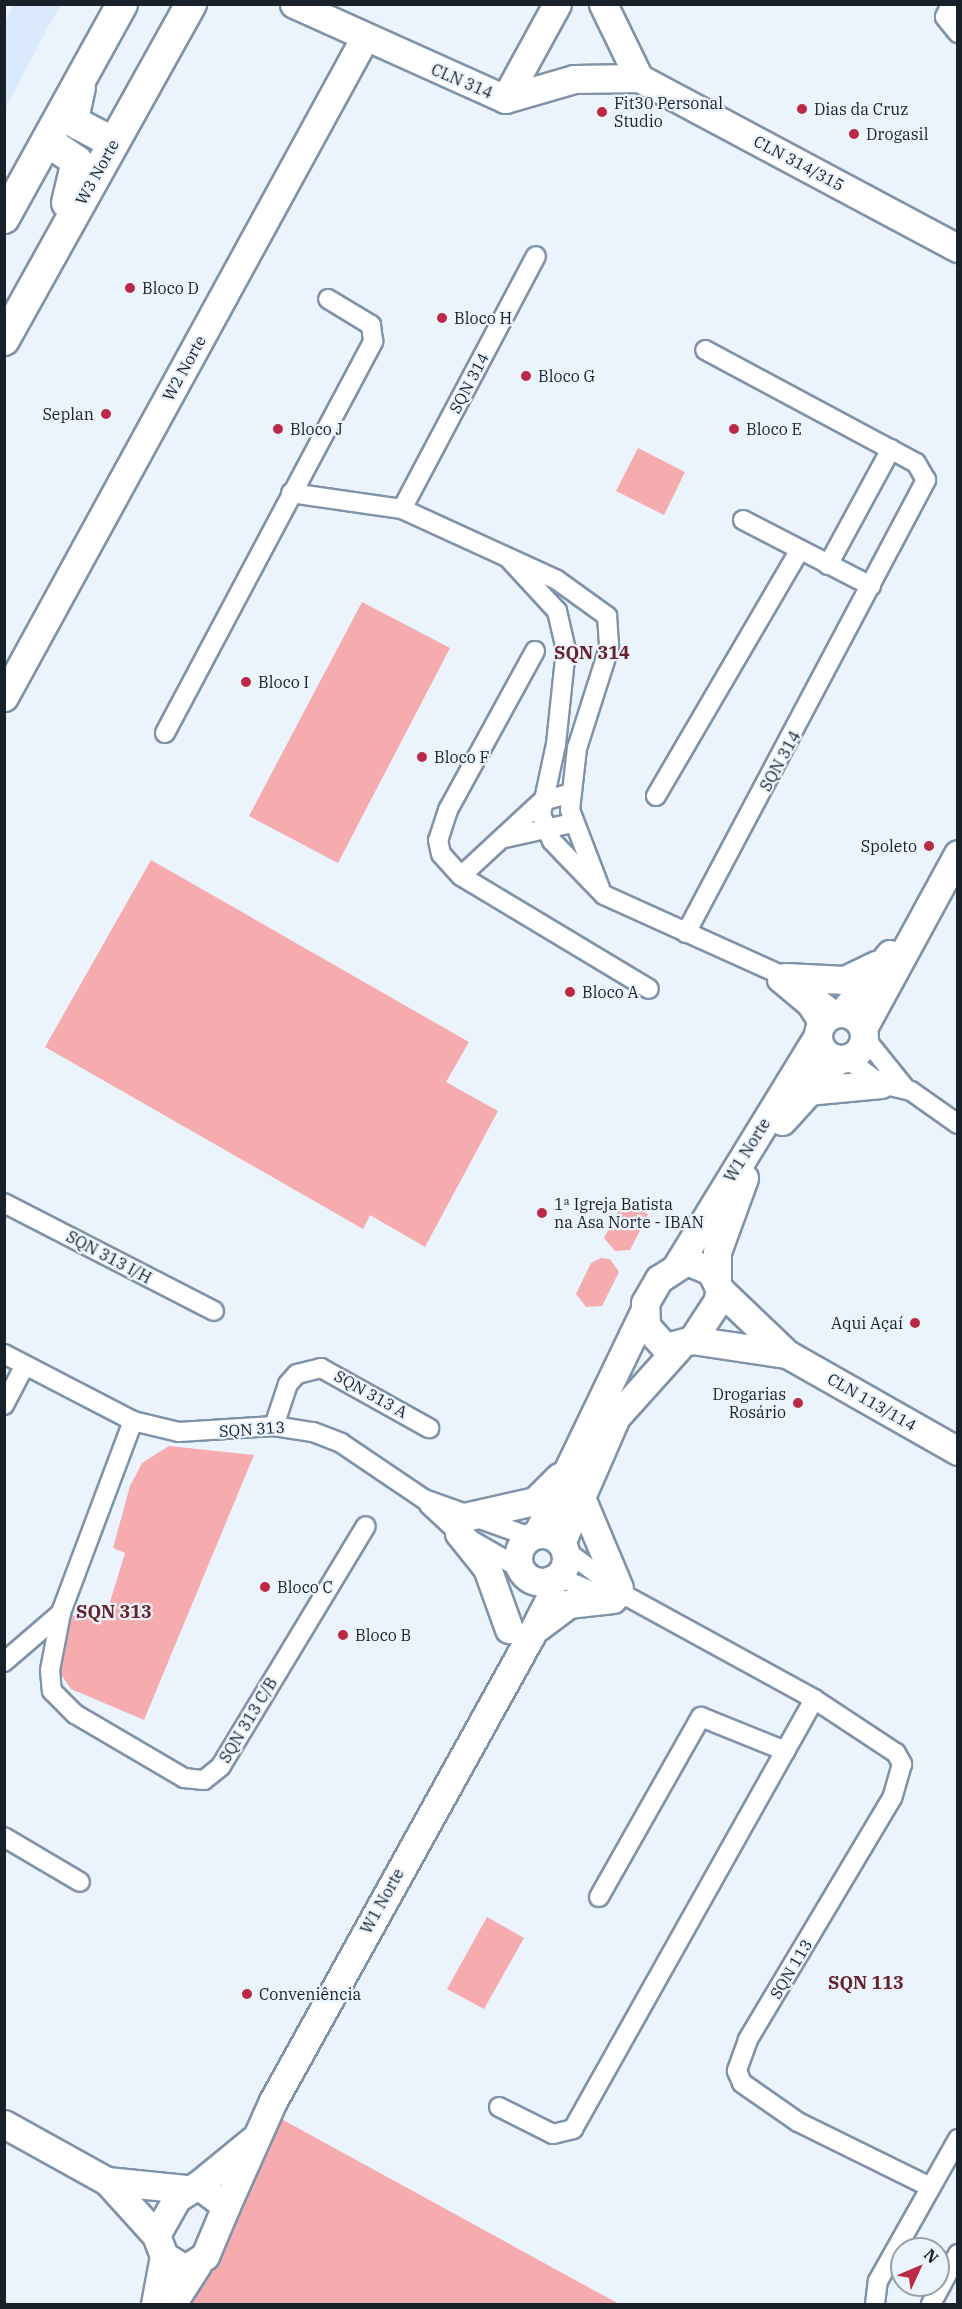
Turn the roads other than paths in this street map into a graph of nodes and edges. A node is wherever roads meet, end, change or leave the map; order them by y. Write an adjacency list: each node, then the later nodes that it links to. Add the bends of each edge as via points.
1 (122, 4): 9 (main road)
2 (191, 4): 13 (main road, W3 Norte)
3 (294, 4): 8 (street, CLN 314)
4 (557, 4): 11 (street)
5 (603, 4): 10 (street)
6 (951, 4): 7 (street, via 945,17)
7 (957, 33)
8 (364, 39): 11 (street, CLN 314); 32 (street, W2 Norte)
9 (84, 72): 12 (main road); 13 (main road, via 74,115 78,124)
10 (639, 78): 11 (street, CLN 314, via 574,79); 15 (street, CLN 314/315)
11 (505, 99)
12 (47, 141): 14 (main road); 16 (main road, via 77,161)
13 (113, 143): 16 (main road, W3 Norte)
14 (4, 218)
15 (957, 248)
16 (51, 254): 19 (main road, W3 Norte)
17 (536, 256): 23 (street, SQN 314)
18 (328, 298): 22 (street, via 371,325 373,341)
19 (4, 340)
20 (705, 350): 21 (street, SQN 314)
21 (891, 449): 27 (street); 28 (street, SQN 314, via 916,463 926,480)
22 (291, 494): 23 (street); 33 (street)
23 (402, 509): 26 (street)
24 (743, 520): 25 (street)
25 (799, 551): 27 (street); 37 (street)
26 (508, 558): 29 (street); 30 (street)
27 (828, 565): 28 (street)
28 (871, 586): 46 (street, SQN 314)
29 (581, 594): 30 (street); 35 (street, via 607,616 611,638)
30 (557, 611): 34 (street, via 567,664)
31 (535, 651): 43 (street, via 441,827 441,854)
32 (4, 697)
33 (165, 733)
34 (556, 744): 35 (street); 38 (street)
35 (577, 748): 36 (street)
36 (572, 793): 38 (street); 39 (street)
37 (656, 796)
38 (542, 801): 40 (street); 41 (street)
39 (572, 823): 40 (street); 44 (street)
40 (544, 830): 41 (street); 44 (street)
41 (506, 838): 43 (street)
42 (957, 854): 45 (street, W1 Norte)
43 (461, 876): 49 (street)
44 (604, 895): 46 (street)
45 (916, 927): 47 (street, W1 Norte); 50 (street, W1 Norte)
46 (686, 933): 48 (street)
47 (887, 957): 48 (street, via 845,980); 50 (street, W1 Norte)
48 (776, 974): 50 (street, via 818,994)
49 (649, 989)
50 (841, 1026): 51 (street, W1 Norte); 51 (street, via 821,1048); 52 (street); 56 (street, W1 Norte)
51 (843, 1059): 52 (street); 53 (street, W1 Norte)
52 (893, 1087): 53 (street); 54 (street)
53 (807, 1091): 57 (street, W1 Norte, via 757,1154 743,1181 717,1251)
54 (957, 1124)
55 (4, 1203): 58 (street, SQN 313 I/H)
56 (678, 1264): 57 (street, via 699,1263); 59 (street, via 659,1279)
57 (718, 1285): 60 (street, via 710,1319); 62 (street, CLN 113/114)
58 (214, 1311)
59 (644, 1312): 60 (street, via 655,1340); 69 (street)
60 (685, 1344): 62 (street, CLN 113/114); 70 (street, via 616,1417)
61 (4, 1354): 63 (street, SQN 313)
62 (787, 1354): 68 (street, CLN 113/114)
63 (25, 1365): 64 (street); 65 (street, SQN 313)
64 (4, 1405)
65 (133, 1421): 66 (street, SQN 313, via 179,1431); 77 (street)
66 (274, 1426): 67 (street, SQN 313 A, via 288,1384 297,1374 321,1368); 71 (street, SQN 313, via 295,1426 341,1443)
67 (429, 1428)
68 (957, 1451)
69 (574, 1460): 71 (street, via 535,1501); 73 (street)
70 (582, 1500): 73 (street); 76 (street)
71 (464, 1525): 73 (street, SQN 313); 74 (street, SQN 313); 78 (street)
72 (366, 1526): 77 (street, SQN 313 C/B, via 221,1766 204,1780 184,1778 132,1751 60,1703 52,1691 50,1670)
73 (548, 1541): 74 (street, W1 Norte, via 518,1555); 75 (street, W1 Norte, via 566,1565); 76 (street, SQN 113)
74 (522, 1572): 75 (street); 78 (street, W1 Norte, via 516,1584)
75 (554, 1579): 76 (street, SQN 113); 78 (street, W1 Norte, via 550,1598)
76 (620, 1594): 78 (street, via 568,1604); 80 (street, SQN 113)
77 (61, 1613): 79 (street)
78 (520, 1633): 87 (street, W1 Norte, via 509,1668)
79 (4, 1662)
80 (814, 1699): 81 (street); 91 (street, SQN 113, via 896,1753 900,1780 748,2040 738,2077 798,2122)
81 (785, 1751): 84 (street, via 701,1718); 85 (street, via 573,2129 553,2134)
82 (4, 1837): 83 (street)
83 (80, 1882)
84 (599, 1897)
85 (499, 2107)
86 (4, 2124): 89 (street)
87 (259, 2135): 90 (street, W1 Norte); 92 (street, W1 Norte)
88 (957, 2139): 91 (street)
89 (107, 2181): 90 (street); 93 (street)
90 (192, 2187): 92 (street); 93 (street, W1 Norte)
91 (930, 2187): 98 (street, via 878,2281)
92 (226, 2206): 95 (street, W1 Norte, via 220,2230)
93 (160, 2246): 95 (street, via 185,2269); 96 (street)
94 (957, 2254): 99 (street)
95 (197, 2265): 97 (street)
96 (155, 2304)
97 (172, 2304)
98 (875, 2304)
99 (931, 2304)

